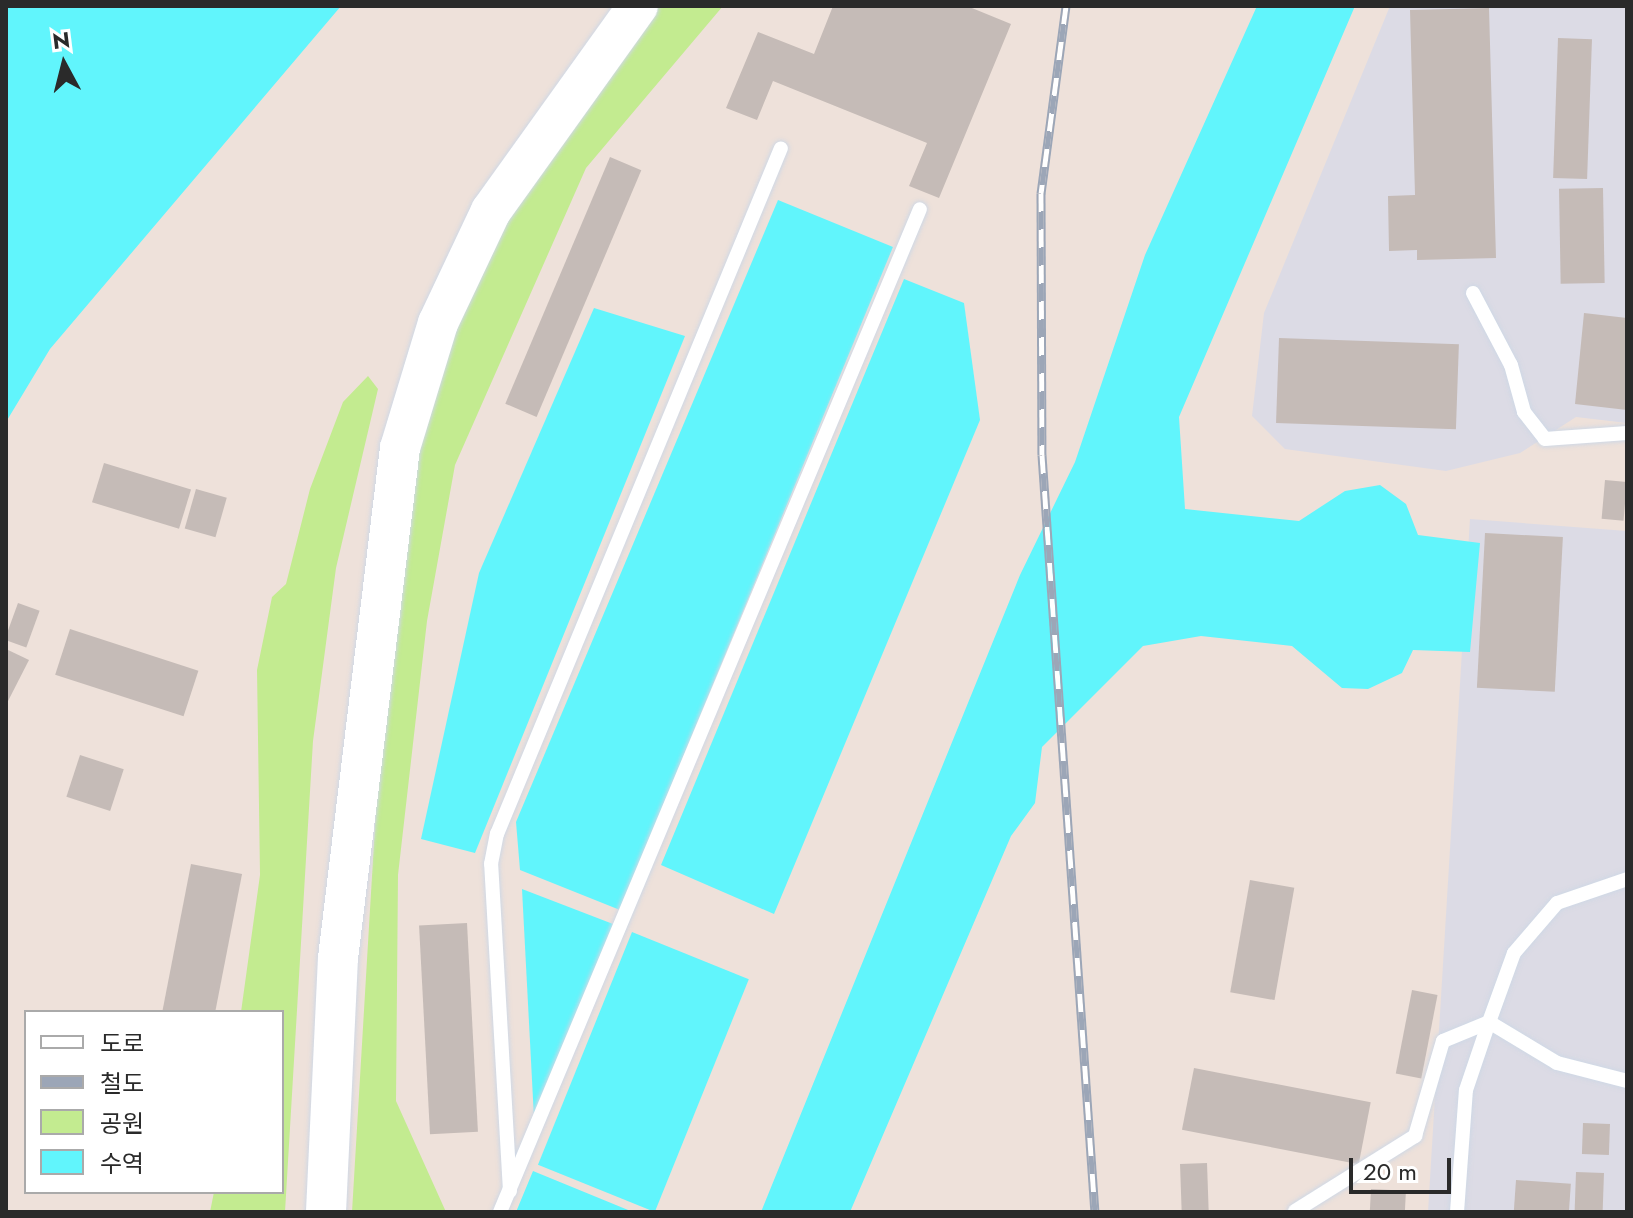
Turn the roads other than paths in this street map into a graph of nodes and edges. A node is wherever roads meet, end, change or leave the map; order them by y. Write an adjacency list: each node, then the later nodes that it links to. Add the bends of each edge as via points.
1 (638, 6): 11 (main road, via 491,211 438,323 400,448 338,958)
2 (781, 148): 9 (lane, via 497,834 491,864)
3 (920, 209): 9 (lane)
4 (1473, 293): 5 (lane, via 1511,365 1524,412 1545,439)
5 (1627, 433)
6 (1627, 879): 7 (lane, via 1557,903 1514,953)
7 (1489, 1022): 8 (lane, via 1557,1063); 10 (lane, via 1443,1041 1415,1136); 13 (lane, via 1466,1090)
8 (1627, 1081)
9 (510, 1191): 12 (lane)
10 (1295, 1211)
11 (326, 1212)
12 (500, 1212)
13 (1457, 1212)

